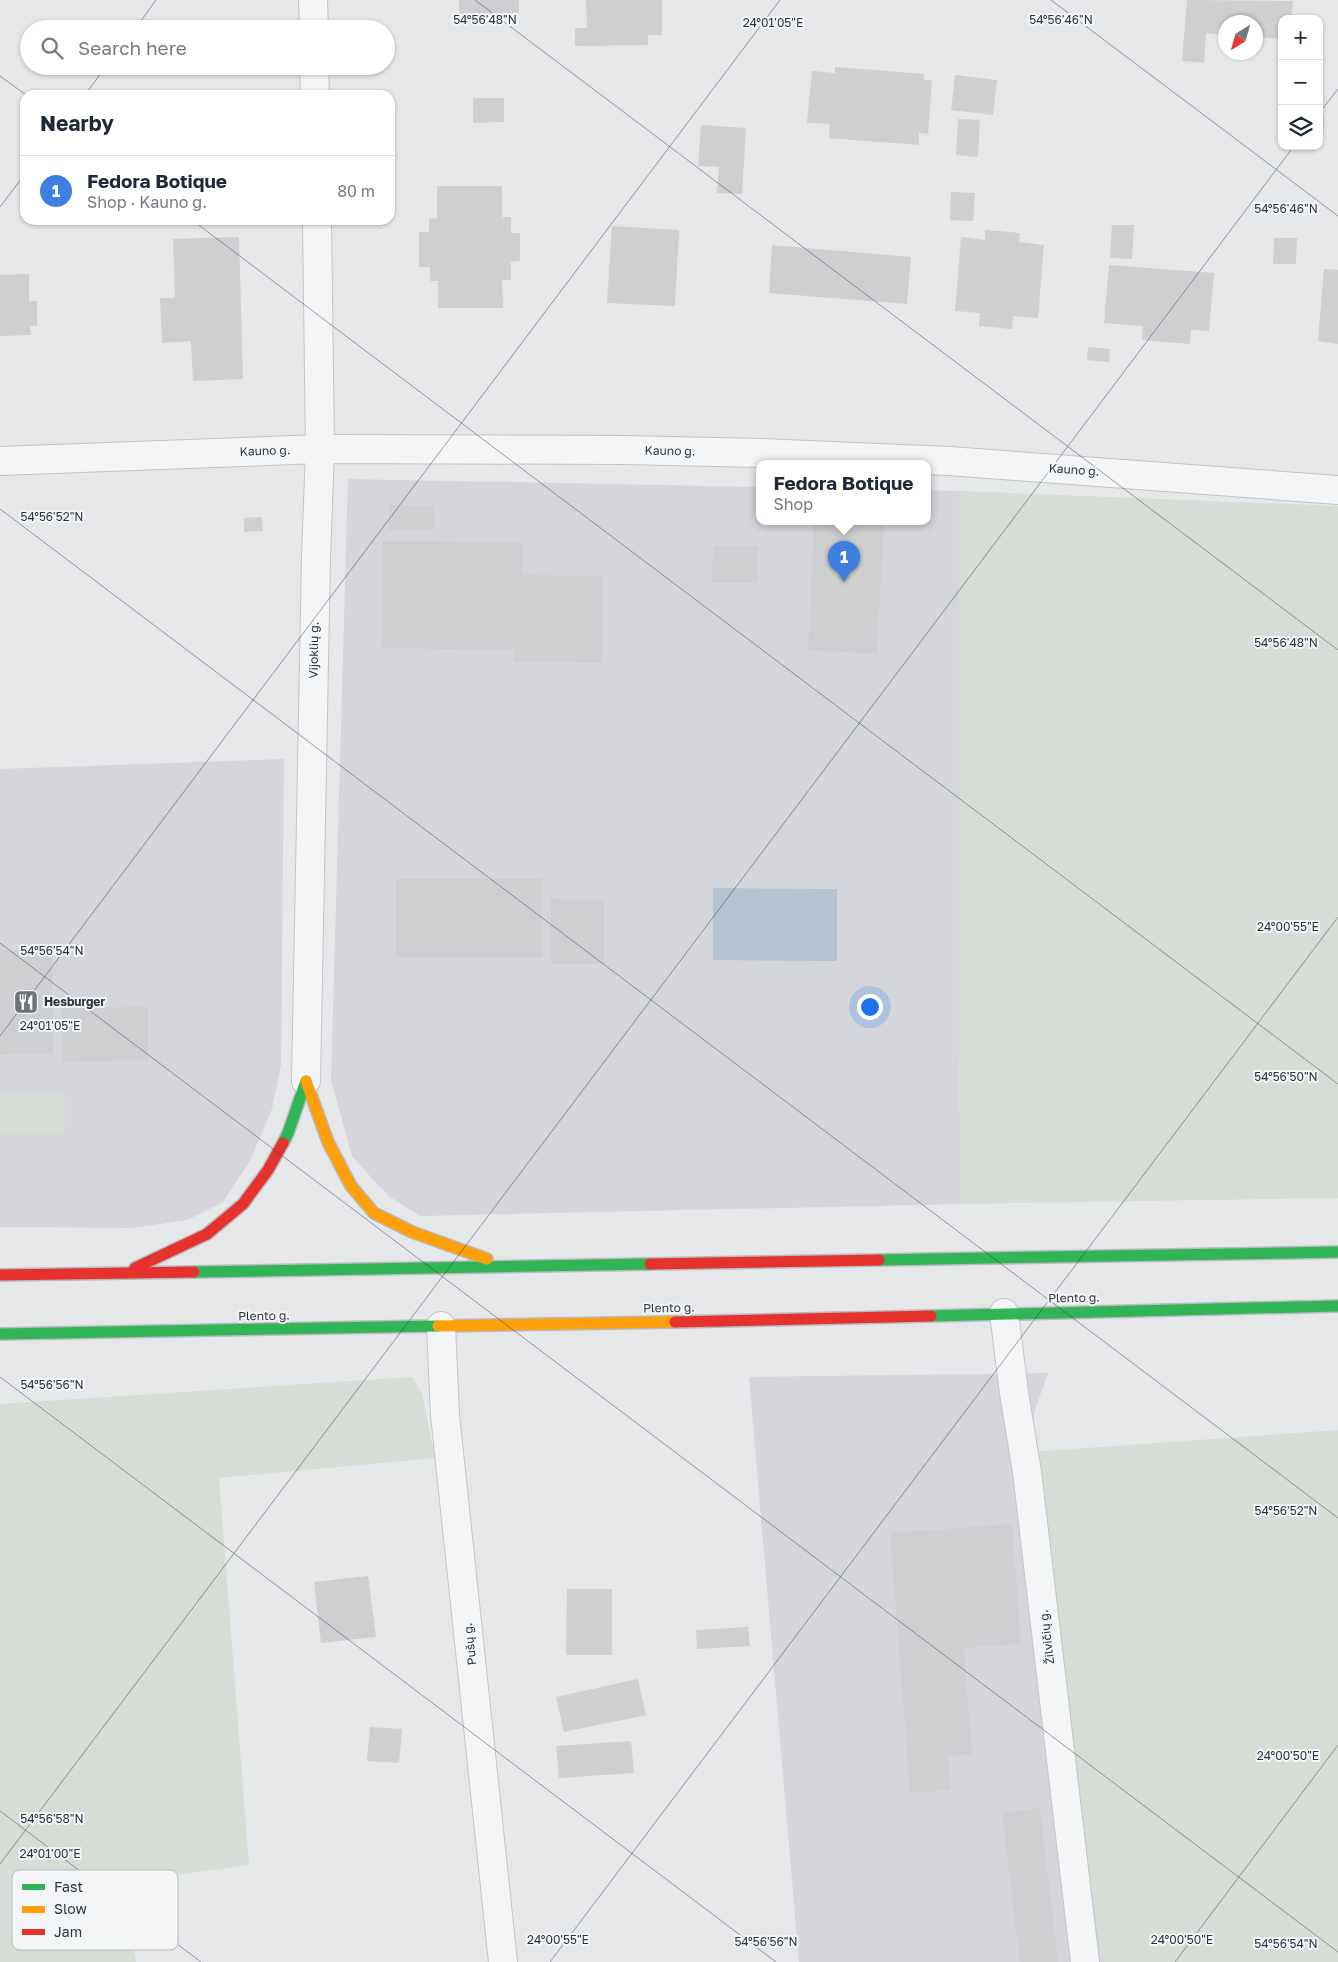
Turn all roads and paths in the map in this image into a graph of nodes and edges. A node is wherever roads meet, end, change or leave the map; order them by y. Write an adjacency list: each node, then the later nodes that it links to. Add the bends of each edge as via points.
1 (313, 0): 2 (street)
2 (314, 20)
3 (314, 75): 4 (street)
4 (315, 90)
5 (317, 225): 6 (street, Vijoklių g.)
6 (320, 449): 7 (street, Kauno g., via 624,450); 8 (street, Kauno g.); 11 (street, Vijoklių g.)
7 (915, 460)
8 (0, 461)
9 (931, 461): 10 (street, Kauno g.)
10 (1338, 490)
11 (306, 1081): 13 (highway, via 328,1142 351,1186 374,1213 412,1232); 14 (highway, via 288,1133 268,1170 243,1204 207,1234)
12 (1338, 1252): 13 (highway)
13 (505, 1265): 14 (highway)
14 (126, 1273): 15 (highway)
15 (0, 1275)
16 (1338, 1306): 17 (highway, Plento g.)
17 (1004, 1313): 18 (highway, Plento g.); 21 (street, Žilvičių g., via 1029,1482)
18 (442, 1326): 19 (highway, Plento g.); 20 (street, Pušų g., via 446,1415)
19 (0, 1334)
20 (503, 1962)
21 (1086, 1962)

